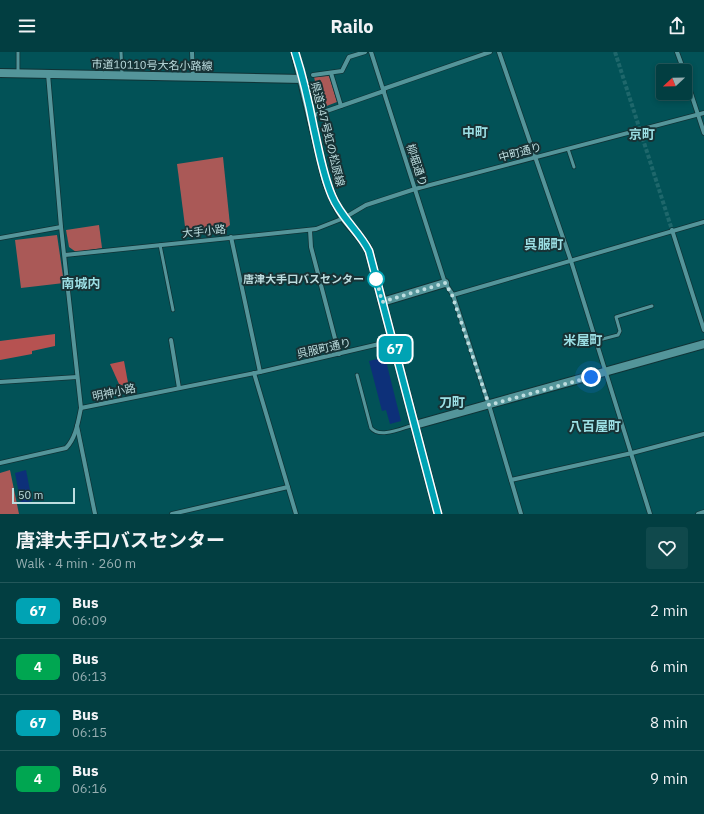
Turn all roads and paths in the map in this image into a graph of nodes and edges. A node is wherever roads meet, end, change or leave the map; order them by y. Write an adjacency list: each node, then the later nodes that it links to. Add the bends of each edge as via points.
1 (18, 52): 12 (lane)
2 (121, 52): 16 (lane)
3 (192, 52): 17 (street)
4 (295, 52): 18 (main road, 県道347号虹の松原線)
5 (365, 52): 13 (street, via 349,58 342,71)
6 (371, 52): 19 (street, 柳堀通り)
7 (490, 52): 19 (street)
8 (499, 52): 27 (street)
9 (677, 52): 10 (street)
10 (681, 64)
11 (0, 73): 12 (main road, 市道10110号大名小路線)
12 (18, 73): 14 (main road, 市道10110号大名小路線)
13 (331, 73): 15 (street); 21 (street)
14 (48, 74): 16 (main road, 市道10110号大名小路線); 32 (street)
15 (313, 75)
16 (122, 76): 17 (main road, 市道10110号大名小路線)
17 (193, 76): 18 (main road, 市道10110号大名小路線)
18 (303, 79): 24 (main road, 県道347号虹の松原線)
19 (384, 90): 21 (street); 29 (street, 柳堀通り)
20 (692, 95): 23 (street)
21 (341, 106): 24 (street)
22 (704, 113): 23 (street, 中町通り)
23 (699, 115): 25 (street); 26 (street, 中町通り)
24 (312, 116): 30 (main road, 県道347号虹の松原線, via 326,181)
25 (704, 133)
26 (568, 149): 27 (street, 中町通り); 28 (lane)
27 (535, 157): 29 (street, 中町通り); 39 (street)
28 (574, 167)
29 (415, 189): 30 (street, 中町通り, via 366,205); 40 (street, 柳堀通り)
30 (344, 218): 33 (street, 大手小路); 42 (main road, 県道347号虹の松原線, via 363,239 369,251)
31 (704, 222): 34 (street)
32 (61, 227): 36 (street); 38 (street)
33 (310, 230): 35 (street, 大手小路); 50 (street, via 311,247)
34 (672, 230): 39 (street); 45 (street)
35 (231, 237): 37 (street, 大手小路); 51 (street)
36 (0, 238)
37 (160, 245): 38 (street, 大手小路); 44 (lane)
38 (65, 255): 55 (street)
39 (571, 261): 41 (street); 48 (street)
40 (445, 283): 41 (street, 柳堀通り); 42 (main road)
41 (452, 295): 58 (street, 柳堀通り)
42 (382, 302): 47 (main road, 県道347号虹の松原線)
43 (652, 306): 48 (lane, via 616,317 620,331 618,335)
44 (173, 310)
45 (704, 330)
46 (171, 340): 57 (street)
47 (392, 341): 50 (street, 呉服町通り); 60 (main road, 県道347号虹の松原線)
48 (596, 341): 53 (street)
49 (704, 344): 53 (main road)
50 (339, 354): 51 (street, 呉服町通り)
51 (260, 372): 52 (street, 明神小路)
52 (254, 373): 57 (street, 明神小路); 66 (street)
53 (605, 373): 58 (main road); 63 (street)
54 (357, 375): 60 (lane, via 371,428 375,433)
55 (77, 377): 56 (street); 59 (street)
56 (0, 382)
57 (179, 388): 59 (street, 明神小路)
58 (489, 405): 60 (main road); 65 (street, 柳堀通り)
59 (80, 408): 61 (street, 明神小路)
60 (415, 425): 71 (main road, 県道347号虹の松原線)
61 (78, 426): 64 (street, 明神小路, via 66,448); 68 (street)
62 (704, 434): 63 (street)
63 (632, 453): 65 (street); 73 (street)
64 (0, 463)
65 (511, 480): 72 (street, 柳堀通り)
66 (288, 487): 69 (street); 70 (street)
67 (704, 512): 74 (street)
68 (95, 514)
69 (172, 514)
70 (296, 514)
71 (438, 514)
72 (521, 514)
73 (650, 514)
74 (698, 514)

